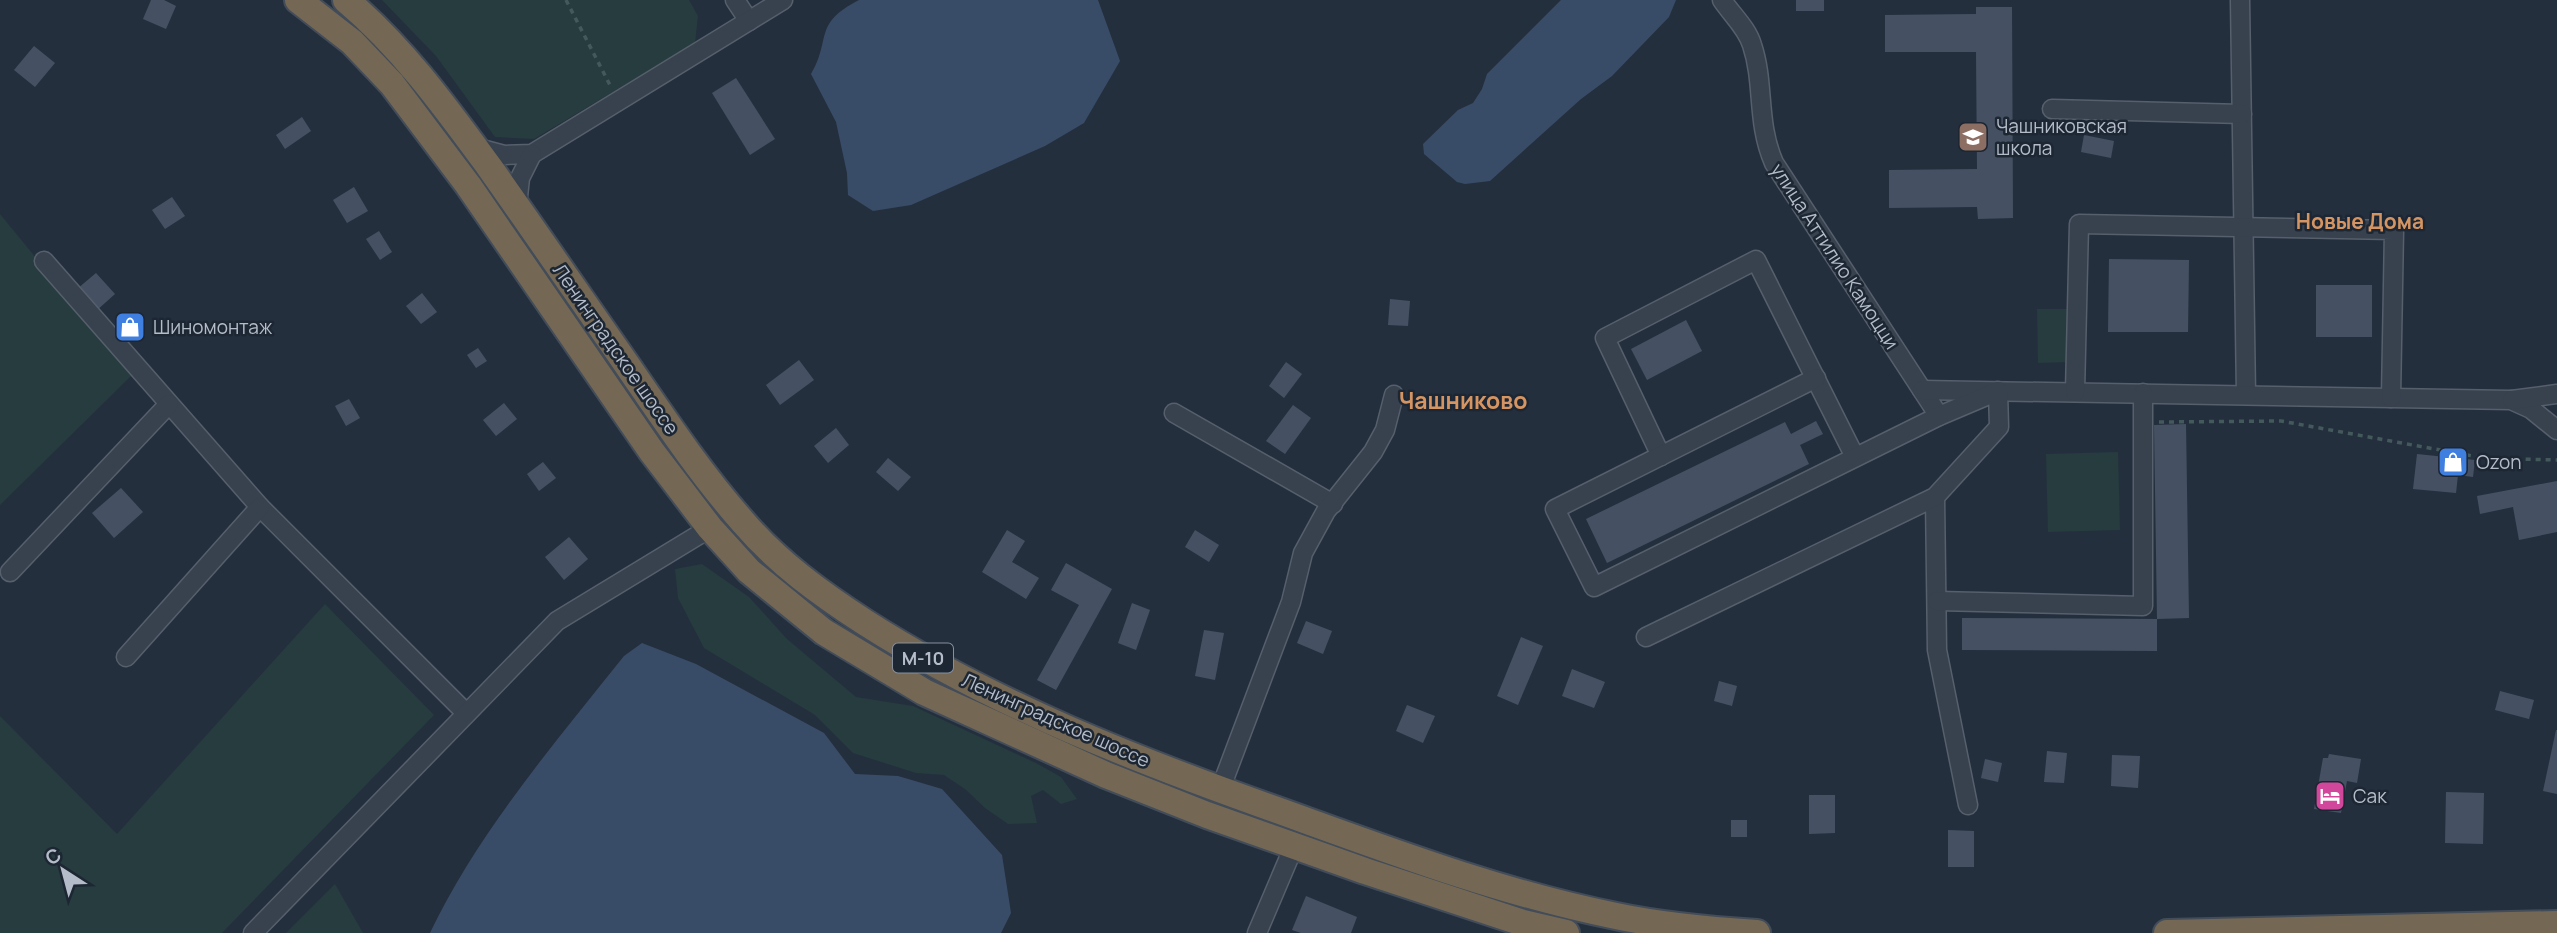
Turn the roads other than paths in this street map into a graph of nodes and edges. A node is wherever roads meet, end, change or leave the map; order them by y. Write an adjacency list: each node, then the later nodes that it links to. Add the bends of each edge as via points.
1 (298, 0): 34 (highway, Ленинградское шоссе / М-10, via 352,42 392,84)
2 (346, 0): 10 (highway, Ленинградское шоссе / М-10, via 395,45)
3 (735, 0): 7 (street)
4 (783, 0): 7 (street)
5 (1722, 0): 16 (street, улица Аттилио Камоцци, via 1753,46 1762,123 1774,163)
6 (2240, 0): 9 (street)
7 (748, 21): 11 (street)
8 (2052, 109): 9 (street)
9 (2242, 114): 13 (street)
10 (474, 147): 11 (street, via 504,155); 12 (highway, Ленинградское шоссе / М-10)
11 (532, 154): 12 (street, via 520,178)
12 (517, 206): 40 (highway, Ленинградское шоссе / М-10, via 676,436 744,525 784,565 933,664 1048,720)
13 (2244, 227): 18 (street, via 2079,224); 21 (street); 23 (street, via 2394,230)
14 (44, 261): 25 (street)
15 (1816, 379): 29 (street); 29 (street, via 1756,261 1605,338); 30 (street)
16 (1922, 390): 17 (street); 27 (street, улица Аттилио Камоцци)
17 (1998, 391): 18 (street); 27 (street); 31 (street, via 1999,427)
18 (2075, 392): 19 (street)
19 (2143, 394): 21 (street); 36 (street, via 2143,606)
20 (1394, 395): 32 (street, via 1385,430 1373,452)
21 (2246, 395): 23 (street)
22 (2557, 395): 24 (street)
23 (2391, 398): 24 (street)
24 (2511, 400): 28 (street)
25 (169, 404): 33 (street); 35 (street)
26 (1174, 414): 32 (street)
27 (1939, 416): 30 (street)
28 (2557, 430)
29 (1661, 456): 30 (street, via 1555,509 1594,587)
30 (1855, 457)
31 (1935, 497): 36 (street); 37 (street)
32 (1333, 504): 40 (street, via 1303,553 1291,602)
33 (260, 507): 38 (street); 39 (street)
34 (710, 528): 39 (street, via 557,621); 42 (highway, Ленинградское шоссе / М-10, via 749,571 801,614 924,692 1106,775)
35 (10, 572)
36 (1937, 601): 41 (street, via 1937,650)
37 (1646, 637)
38 (126, 657)
39 (466, 713): 44 (street)
40 (1220, 790): 47 (highway, Ленинградское шоссе / М-10, via 1476,879 1574,906 1650,922)
41 (1968, 805)
42 (1294, 846): 45 (street); 46 (highway, Ленинградское шоссе / М-10)
43 (2557, 924): 48 (highway)
44 (253, 933)
45 (1257, 933)
46 (1566, 933)
47 (1757, 933)
48 (2167, 933)

